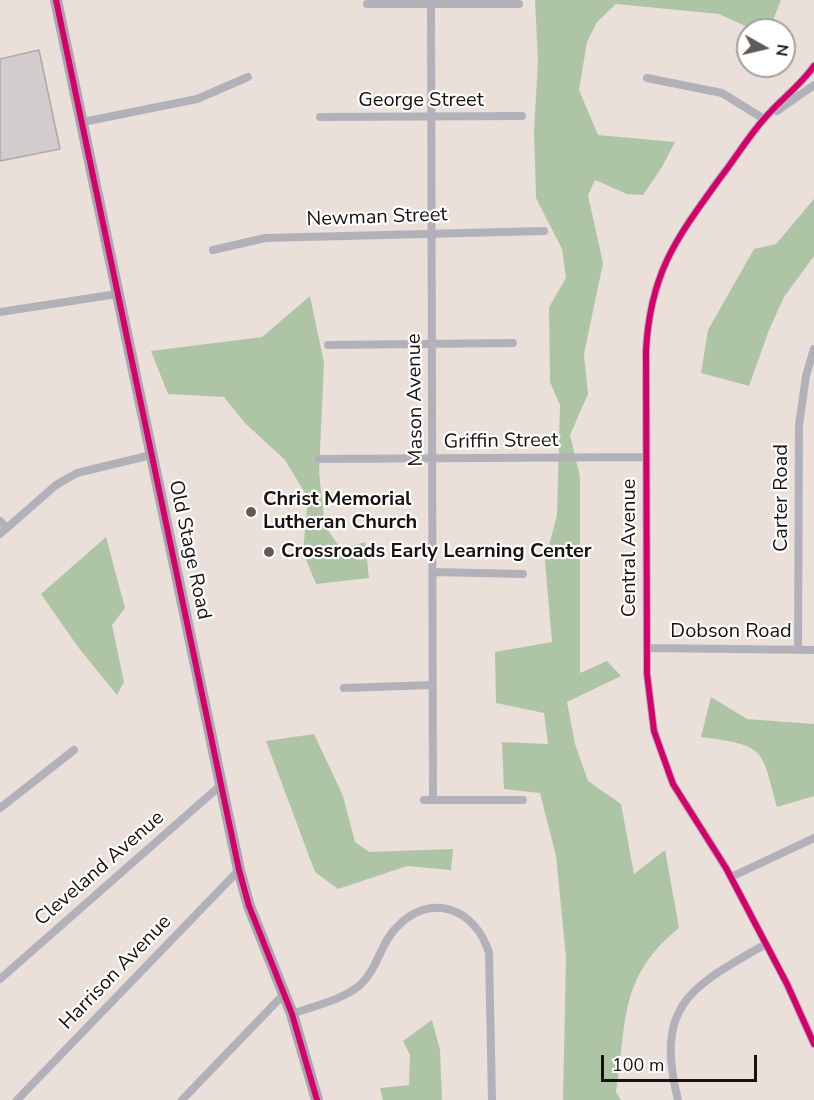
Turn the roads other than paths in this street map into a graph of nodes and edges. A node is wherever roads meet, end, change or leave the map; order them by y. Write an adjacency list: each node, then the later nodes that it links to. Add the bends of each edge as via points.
1 (56, 0): 13 (street, Old Stage Road)
2 (430, 2): 3 (street); 4 (street); 11 (street, Mason Avenue)
3 (367, 4)
4 (519, 4)
5 (814, 66): 12 (street, Central Avenue)
6 (248, 77): 13 (street, via 197,99)
7 (646, 78): 12 (street, via 722,93)
8 (814, 85): 12 (street, Central Avenue)
9 (522, 116): 11 (street, George Street)
10 (320, 117): 11 (street, George Street)
11 (432, 118): 15 (street, Mason Avenue)
12 (764, 118): 24 (street, Central Avenue, via 675,241 656,283 646,339)
13 (83, 122): 17 (street, Old Stage Road)
14 (544, 231): 15 (street, Newman Street)
15 (431, 232): 16 (street, Newman Street, via 265,238); 21 (street, Mason Avenue)
16 (213, 250)
17 (117, 294): 18 (street); 23 (street, Old Stage Road)
18 (0, 312)
19 (513, 343): 21 (street)
20 (328, 345): 21 (street)
21 (432, 345): 26 (street, Mason Avenue)
22 (814, 349): 32 (street, Carter Road, via 799,425)
23 (152, 455): 28 (street, via 77,473 56,485); 37 (street, Old Stage Road)
24 (646, 457): 26 (street, Griffin Street); 31 (street, Central Avenue)
25 (319, 459): 26 (street, Griffin Street)
26 (433, 459): 29 (street, Mason Avenue)
27 (0, 521): 28 (street)
28 (3, 531)
29 (434, 572): 30 (street); 34 (street, Mason Avenue)
30 (523, 574)
31 (648, 648): 32 (street, Dobson Road); 42 (street, Central Avenue, via 649,703 662,758 686,810)
32 (798, 648): 33 (street, Dobson Road)
33 (814, 650)
34 (432, 685): 35 (street); 38 (street, Mason Avenue, via 428,800)
35 (344, 688)
36 (74, 750): 39 (street)
37 (221, 785): 41 (street, Old Stage Road); 44 (street, Cleveland Avenue)
38 (523, 800)
39 (0, 808)
40 (814, 838): 42 (street)
41 (239, 870): 45 (street, Old Stage Road); 48 (street, Harrison Avenue)
42 (731, 878): 43 (street, Central Avenue)
43 (766, 944): 47 (street, Central Avenue); 52 (street, via 704,981 684,1004 675,1022 669,1051)
44 (0, 979)
45 (284, 994): 46 (street, Old Stage Road); 49 (street)
46 (292, 1014): 50 (street, Old Stage Road); 51 (street, via 360,985 397,927 407,919 439,907 452,910 472,922 489,953)
47 (814, 1044)
48 (17, 1100)
49 (182, 1100)
50 (317, 1100)
51 (492, 1100)
52 (678, 1100)

